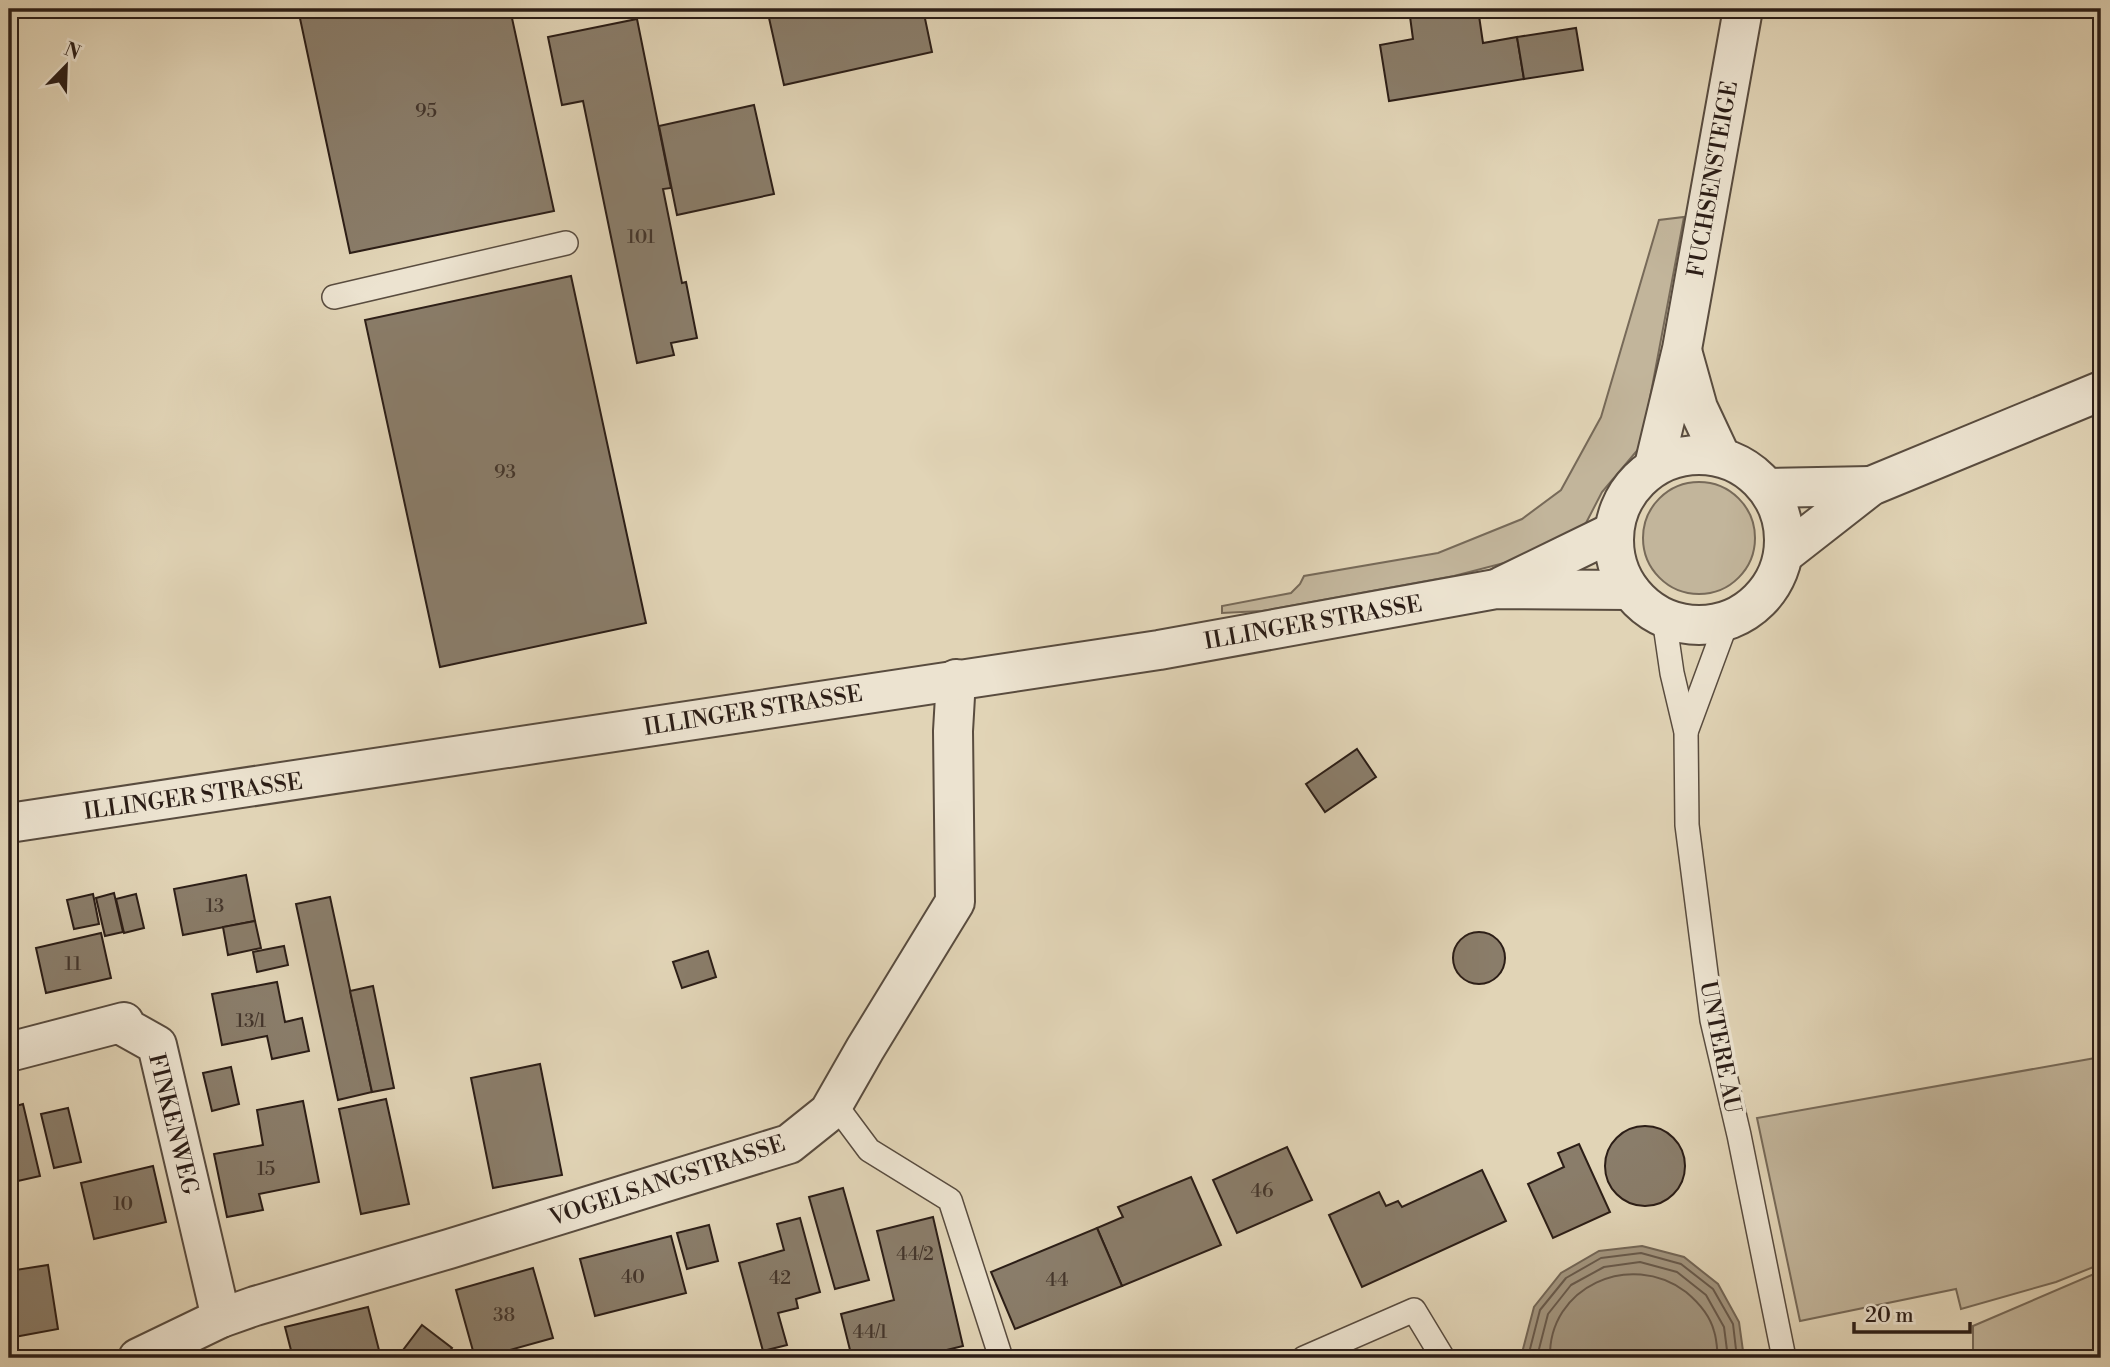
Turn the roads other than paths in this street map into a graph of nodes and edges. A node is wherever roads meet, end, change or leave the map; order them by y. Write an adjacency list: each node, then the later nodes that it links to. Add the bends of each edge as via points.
1 (1743, 9): 4 (street, FUCHSENSTEIGE)
2 (566, 243): 3 (lane)
3 (334, 297)
4 (1682, 349): 6 (street, FUCHSENSTEIGE, via 1698,408); 7 (street, FUCHSENSTEIGE)
5 (2101, 391): 8 (street)
6 (1721, 457): 7 (street, via 1675,457); 9 (street, via 1746,468)
7 (1654, 466): 10 (street, via 1634,484 1620,506)
8 (1871, 485): 9 (street); 11 (street)
9 (1767, 488): 11 (street, via 1779,508)
10 (1613, 532): 12 (street, ILLINGER STRASSE); 13 (street, via 1619,573)
11 (1784, 554): 15 (street, via 1765,595)
12 (1496, 589): 13 (street, ILLINGER STRASSE); 16 (street, ILLINGER STRASSE, via 1159,650)
13 (1630, 590): 14 (street, via 1645,607)
14 (1664, 618): 15 (street, via 1684,625); 17 (lane, UNTERE AU)
15 (1727, 621): 17 (lane, UNTERE AU)
16 (956, 679): 18 (street, ILLINGER STRASSE); 20 (street, VOGELSANGSTRASSE, via 955,902)
17 (1686, 732): 27 (lane, UNTERE AU, via 1687,825 1712,1020)
18 (9, 823)
19 (9, 1052): 21 (street, FINKENWEG, via 124,1022 123,1026 157,1045)
20 (834, 1103): 21 (street, VOGELSANGSTRASSE, via 789,1144); 24 (lane, via 869,1150 950,1200)
21 (221, 1318): 22 (street, VOGELSANGSTRASSE)
22 (180, 1350): 23 (street, VOGELSANGSTRASSE)
23 (138, 1358)
24 (1001, 1358)
25 (1304, 1358): 26 (lane, via 1414,1310)
26 (1443, 1358)
27 (1784, 1358)

